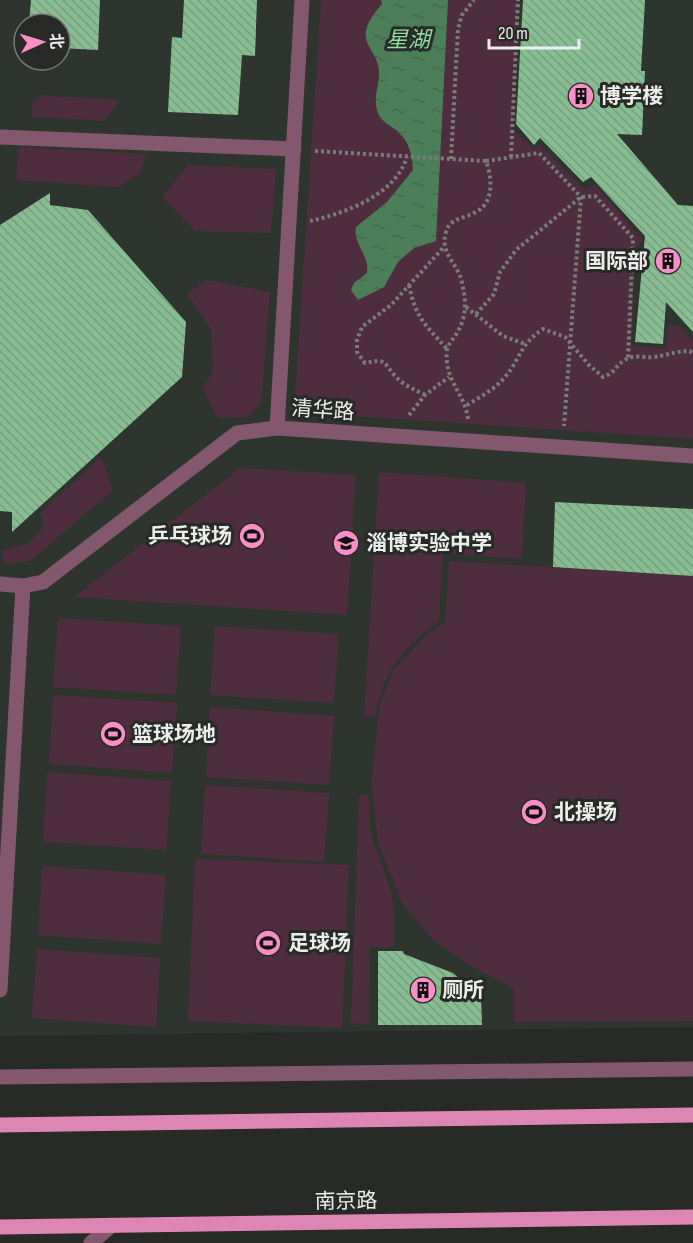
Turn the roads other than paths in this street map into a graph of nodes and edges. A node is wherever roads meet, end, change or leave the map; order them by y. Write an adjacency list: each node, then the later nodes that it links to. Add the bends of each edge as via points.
1 (302, 0): 3 (street)
2 (0, 137): 3 (street)
3 (294, 149): 4 (street)
4 (277, 428): 5 (street, 清华路); 7 (street, 清华路, via 237,433 43,582)
5 (693, 456)
6 (0, 584): 7 (street, 清华路)
7 (23, 586): 8 (street)
8 (0, 990)
9 (693, 1069): 10 (street)
10 (0, 1077)
11 (693, 1116): 12 (main road)
12 (0, 1125)
13 (693, 1217): 14 (main road, 南京路)
14 (112, 1226): 15 (main road, 南京路); 16 (street)
15 (0, 1227)
16 (91, 1243)

